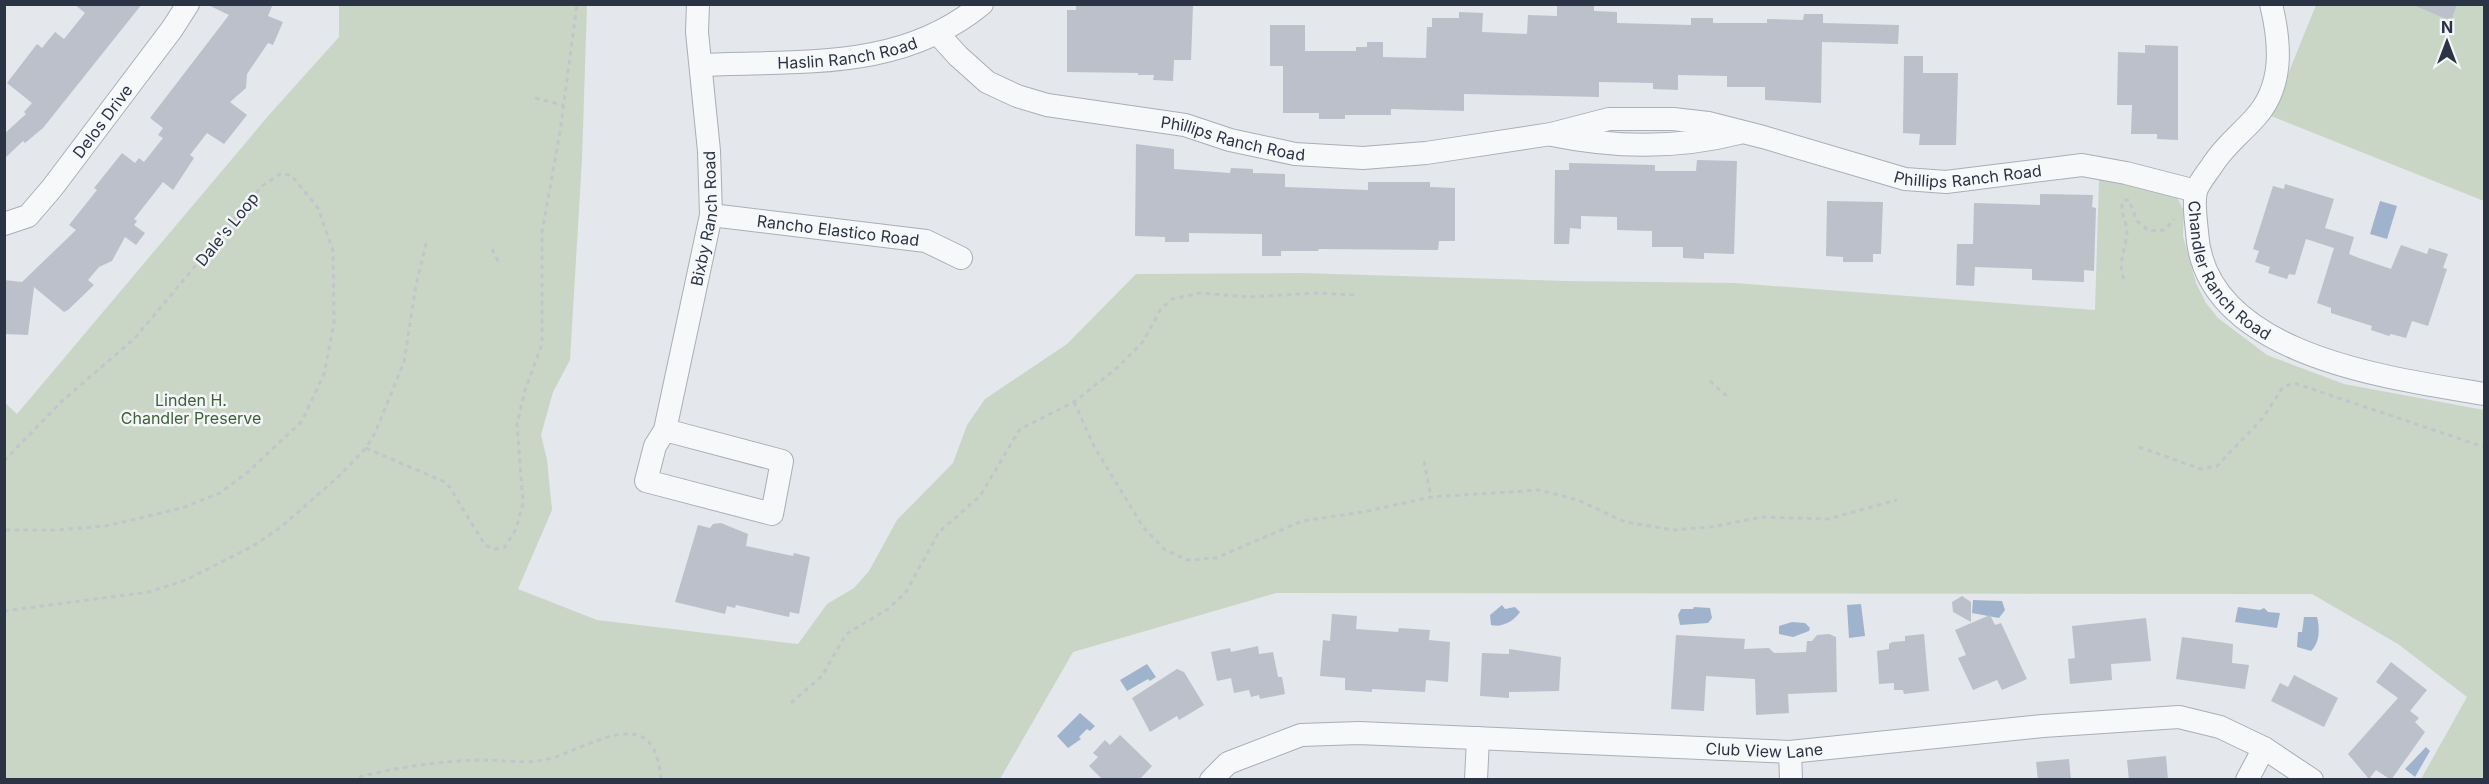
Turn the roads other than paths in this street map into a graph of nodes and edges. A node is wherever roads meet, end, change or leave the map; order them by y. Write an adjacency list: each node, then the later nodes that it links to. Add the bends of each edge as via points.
1 (188, 4): 9 (street, Delos Drive, via 52,188 28,216)
2 (698, 4): 6 (street, Bixby Ranch Road)
3 (982, 4): 5 (street, Haslin Ranch Road)
4 (2271, 4): 7 (street, Chandler Ranch Road, via 2279,58 2272,90 2254,119 2220,152)
5 (939, 35): 6 (street, Haslin Ranch Road, via 872,55 835,61); 7 (street, Phillips Ranch Road, via 987,82 1017,96 1047,105 1185,125 1230,140 1295,154 1363,158 1426,153 1551,134 1589,142 1686,144 1740,132 1905,179 1946,182 2082,165)
6 (701, 65): 8 (street, Bixby Ranch Road)
7 (2196, 191): 11 (street, Chandler Ranch Road, via 2201,259 2232,311 2260,330 2327,359 2411,381)
8 (711, 215): 10 (street, Rancho Elastico Road, via 926,241); 12 (street, Bixby Ranch Road)
9 (4, 224)
10 (961, 258)
11 (2484, 394)
12 (665, 430): 12 (street, Bixby Ranch Road, via 782,460 772,514 646,481 655,446)
13 (1478, 738): 15 (street, Club View Lane); 16 (street, Club View Lane, via 1300,735 1228,763); 17 (street)
14 (2264, 748): 15 (street, Club View Lane, via 2220,727 2179,717 2043,726); 19 (street); 20 (street, Club View Lane)
15 (1790, 752): 18 (street)
16 (1211, 780)
17 (1476, 780)
18 (1791, 780)
19 (2247, 780)
20 (2312, 780)

